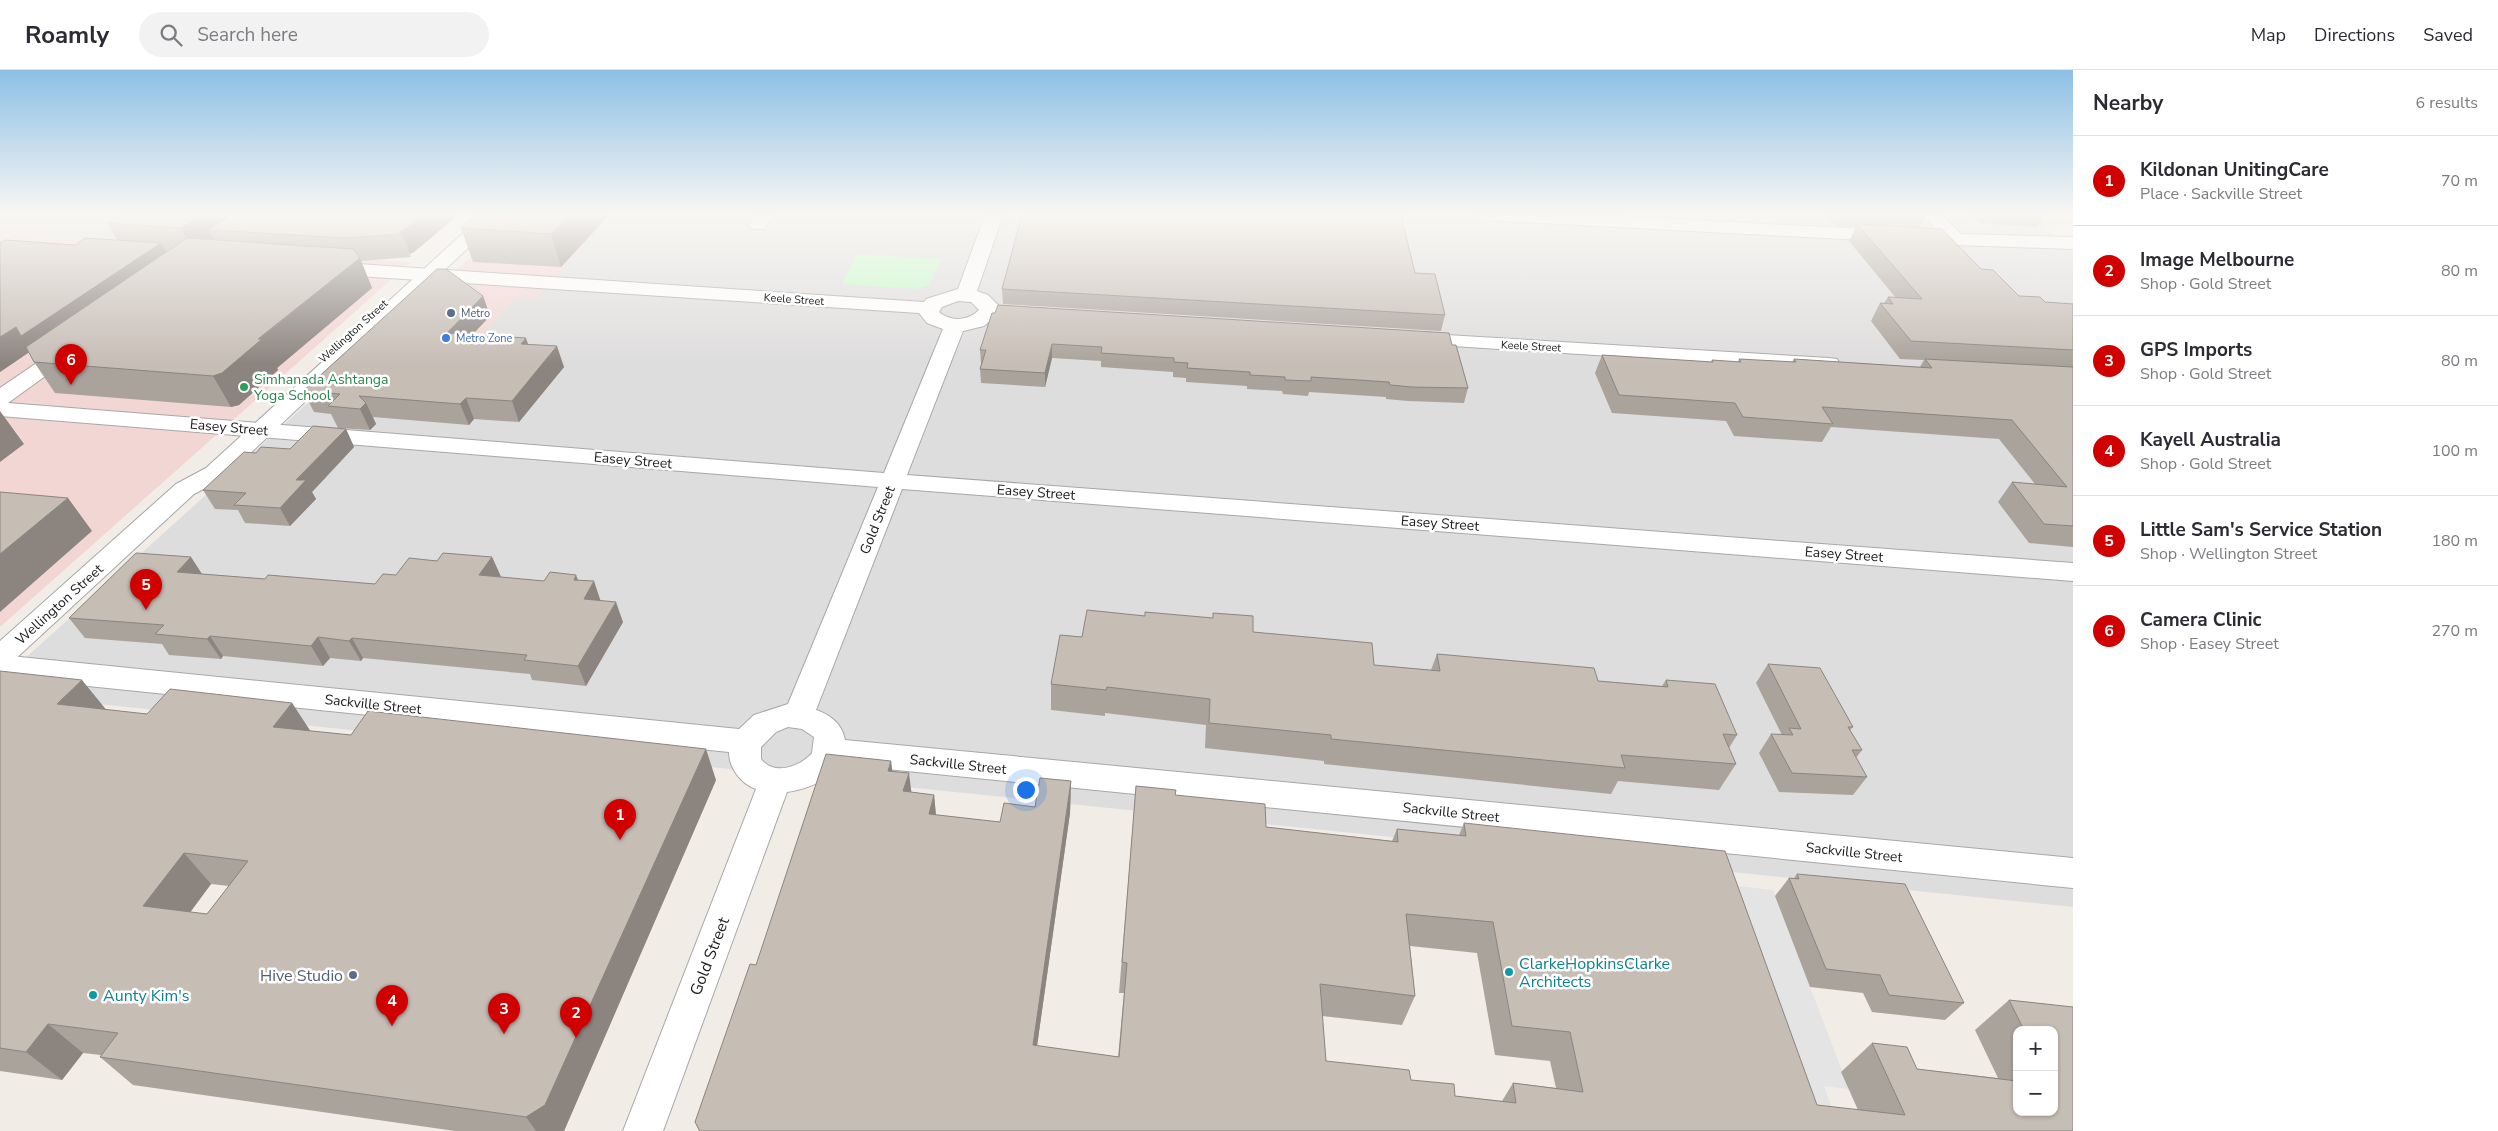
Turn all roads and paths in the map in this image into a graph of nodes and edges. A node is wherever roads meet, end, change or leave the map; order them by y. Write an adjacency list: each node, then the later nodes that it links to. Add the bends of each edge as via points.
1 (432, 265): 5 (street, Wellington Street)
2 (435, 265): 5 (street, Wellington Street)
3 (977, 265): 6 (street)
4 (307, 266): 5 (street, Keele Street)
5 (422, 275): 7 (street, Keele Street); 16 (street, Wellington Street)
6 (966, 295): 7 (street, via 946,296); 8 (street, via 981,299 990,307)
7 (930, 308): 10 (street, via 932,317)
8 (989, 311): 9 (street); 10 (street, via 981,320)
9 (1058, 316)
10 (956, 325): 17 (street, Gold Street)
11 (1390, 337): 13 (street, Keele Street)
12 (85, 338): 14 (street)
13 (1854, 365)
14 (0, 398)
15 (0, 408): 16 (street, Easey Street)
16 (253, 429): 17 (street, Easey Street); 19 (street, Wellington Street, via 215,473 185,489)
17 (893, 481): 18 (street, Easey Street); 21 (street, Gold Street)
18 (2073, 572)
19 (0, 657)
20 (0, 666): 22 (street, Sackville Street)
21 (799, 715): 22 (street, via 767,721); 23 (street, via 811,718 827,731)
22 (745, 742): 24 (street, via 744,758 752,772)
23 (828, 751): 24 (street, via 814,770 789,780); 25 (street, Sackville Street)
24 (775, 781): 26 (street, Gold Street)
25 (2073, 873)
26 (643, 1131)

